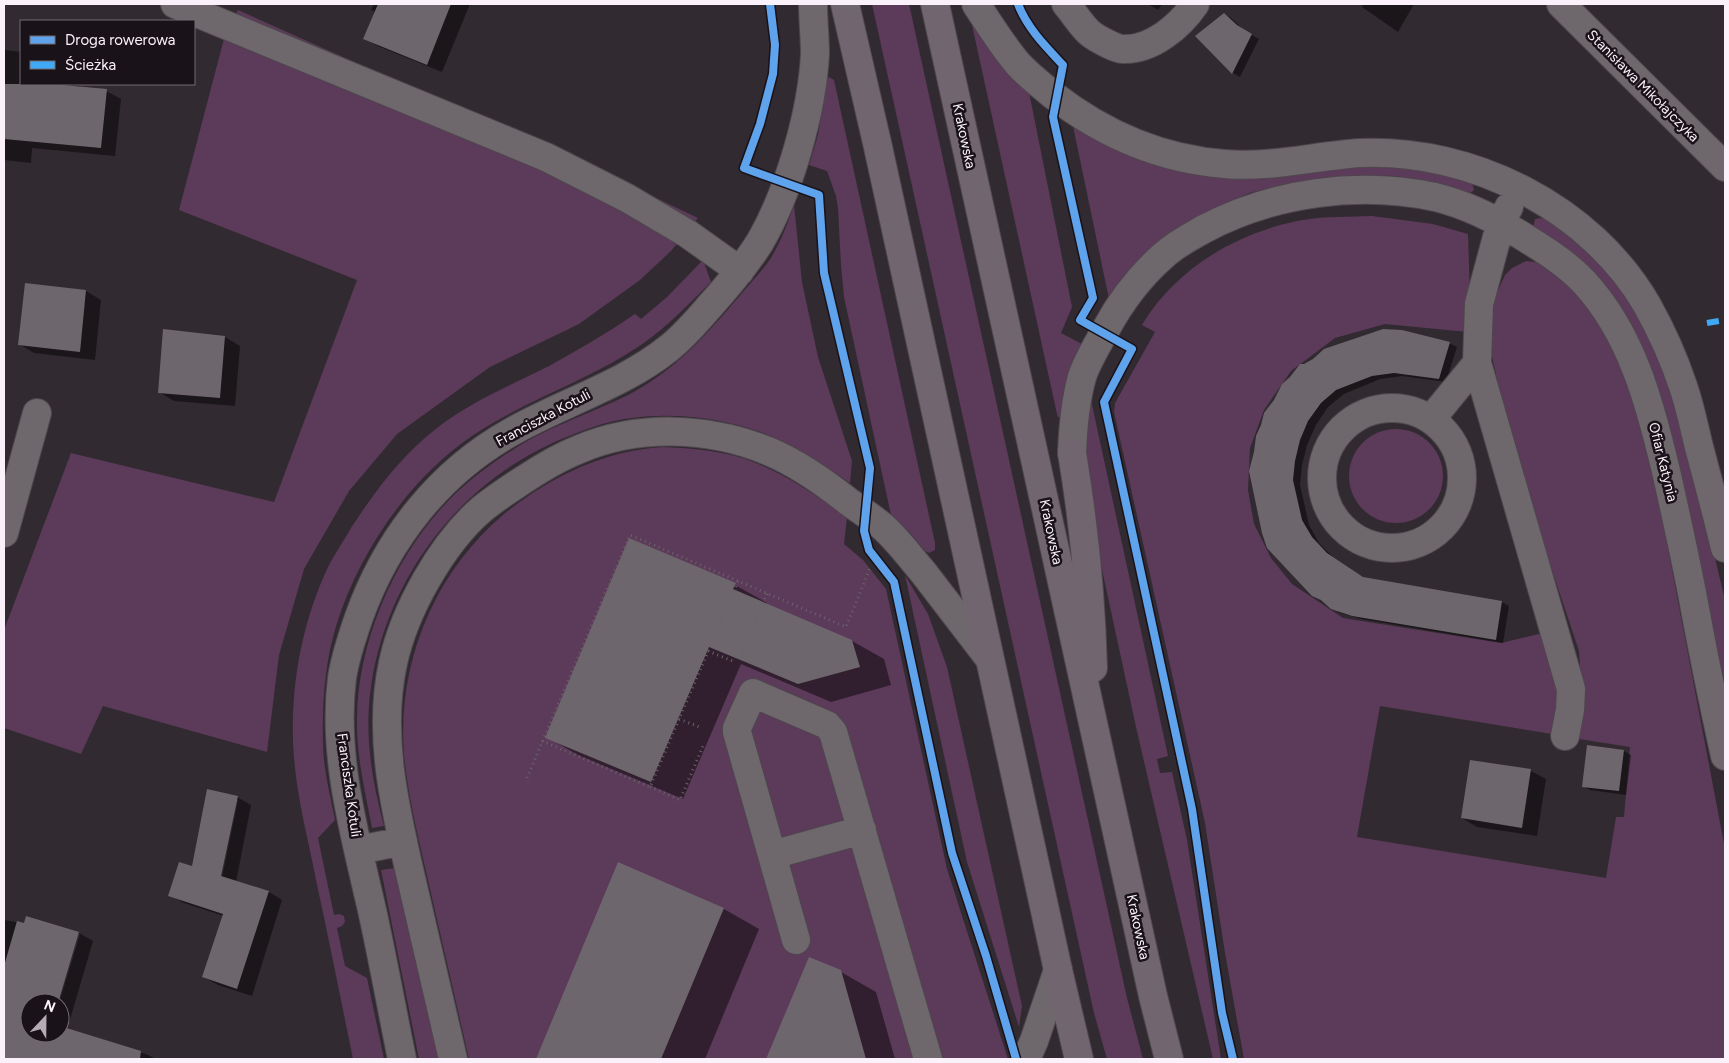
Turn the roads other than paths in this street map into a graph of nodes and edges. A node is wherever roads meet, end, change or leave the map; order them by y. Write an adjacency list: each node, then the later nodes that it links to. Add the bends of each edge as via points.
1 (175, 4): 12 (street, via 546,157 681,229)
2 (813, 4): 12 (street, Franciszka Kotuli, via 815,54 809,106 799,144 780,200)
3 (846, 4): 20 (main road)
4 (935, 4): 21 (main road, Krakowska)
5 (976, 4): 10 (street, via 1001,43 1033,79 1077,113 1134,143 1189,160 1236,165 1395,153 1458,165)
6 (1066, 4): 7 (street, via 1090,33 1121,49 1140,47 1158,39 1188,15)
7 (1195, 4)
8 (1561, 4): 9 (street, Stanisława Mikołajczyka)
9 (1725, 167)
10 (1519, 188): 11 (street); 17 (street, via 1583,229 1604,248 1624,270 1646,304 1683,386)
11 (1501, 222): 13 (street, via 1479,304); 16 (street, Ofiar Katynia, via 1436,198 1351,191 1279,200 1246,210 1207,228 1164,255 1130,291 1111,319 1083,375 1073,418); 23 (street, Ofiar Katynia, via 1544,249 1583,281 1616,327 1639,374 1679,528)
12 (740, 271): 26 (street, Franciszka Kotuli, via 670,348 627,375 511,432 470,459 439,486 410,520 368,592 342,676 339,721 343,765)
13 (1477, 363): 15 (street); 22 (street, via 1571,689)
14 (37, 413): 18 (street)
15 (1432, 418): 15 (street, via 1458,451 1463,478 1457,506 1442,528 1419,544 1392,549 1365,544 1345,532 1326,507 1320,479 1325,452 1344,424 1363,412 1394,407)
16 (1072, 454): 21 (main road, via 1092,616)
17 (1721, 514): 19 (street)
18 (4, 533)
19 (1725, 548)
20 (990, 658): 25 (street, via 883,527 796,465 735,440 699,433 641,434 582,448 540,469 481,510 464,527 422,587 393,662 388,697 386,740); 29 (main road)
21 (1095, 735): 35 (main road, Krakowska)
22 (1565, 736)
23 (1725, 756)
24 (862, 830): 27 (street); 27 (street, via 831,728 753,693 737,732); 32 (street)
25 (404, 841): 26 (street); 31 (street)
26 (359, 850): 30 (street, Franciszka Kotuli)
27 (772, 855): 28 (street)
28 (796, 940)
29 (1058, 970): 33 (street); 34 (main road)
30 (402, 1059)
31 (453, 1059)
32 (928, 1059)
33 (1026, 1059)
34 (1079, 1059)
35 (1169, 1059)

